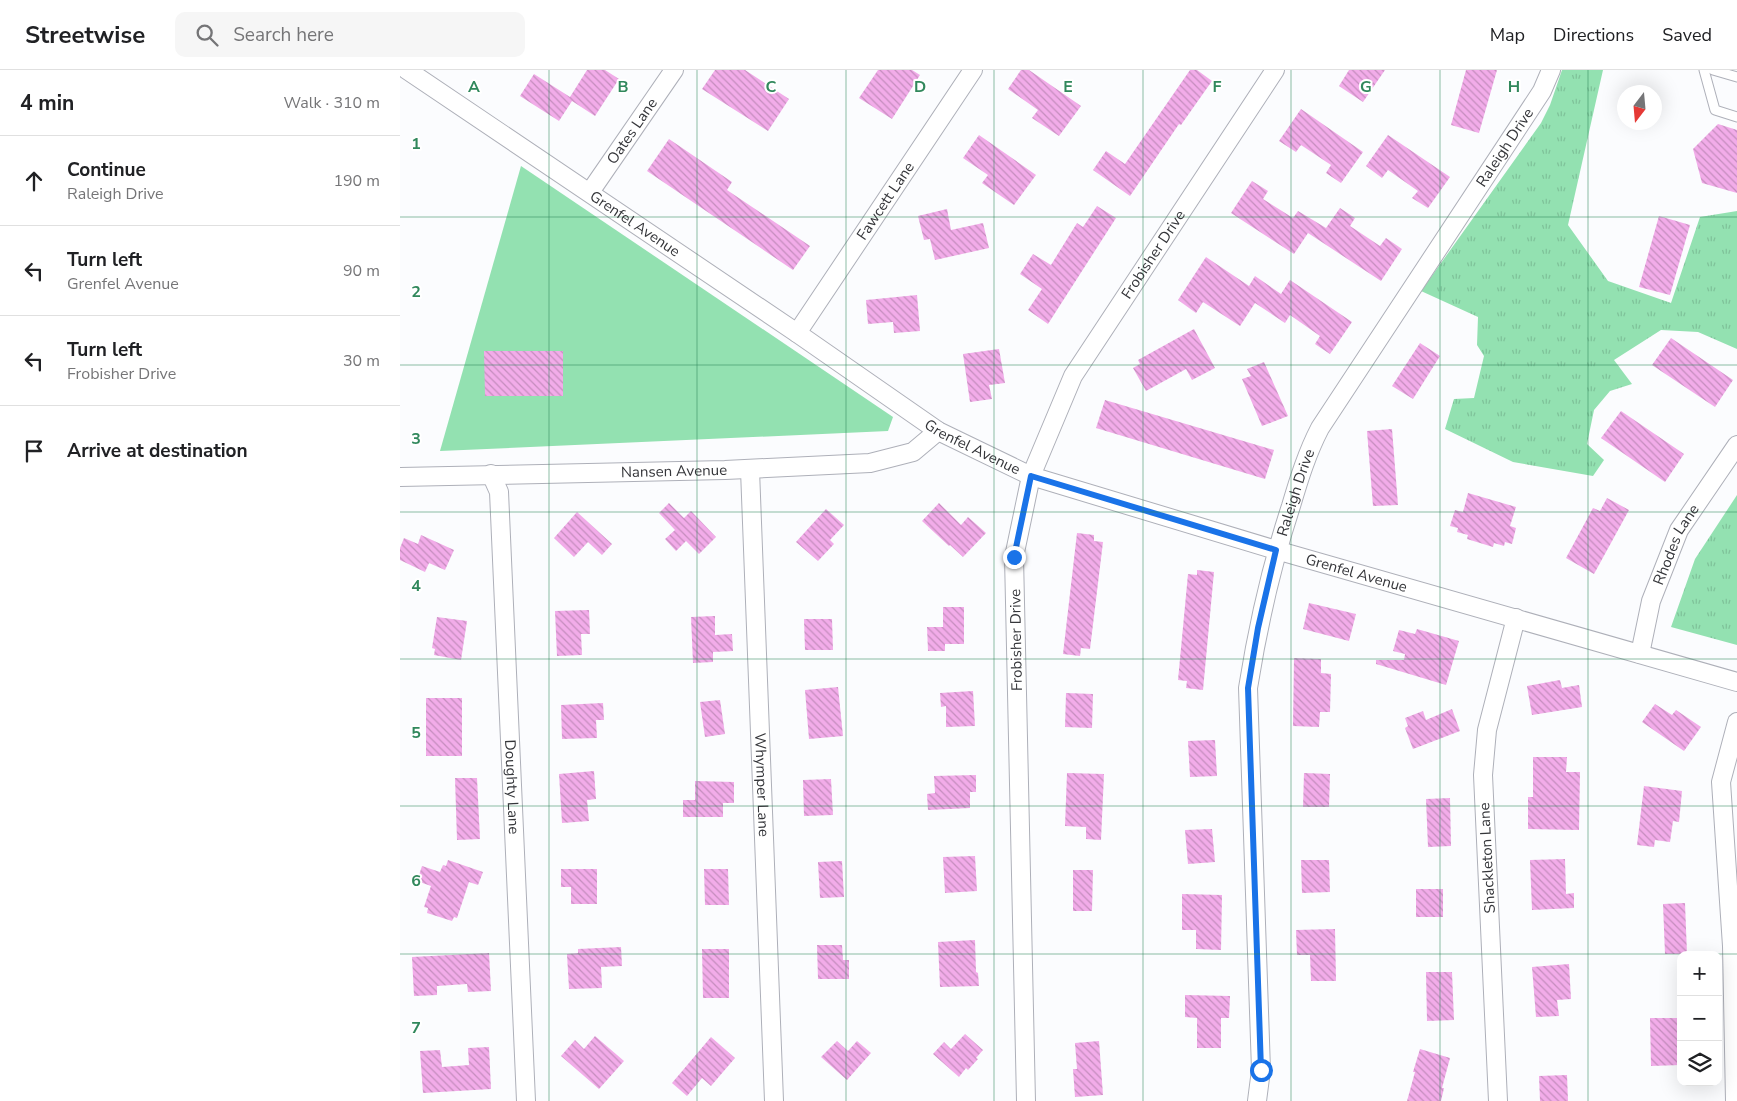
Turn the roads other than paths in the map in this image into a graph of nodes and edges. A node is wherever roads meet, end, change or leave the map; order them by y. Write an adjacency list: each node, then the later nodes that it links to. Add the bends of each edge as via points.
1 (407, 70): 10 (street, Grenfel Avenue)
2 (674, 70): 10 (street, Oates Lane)
3 (973, 70): 11 (street, Fawcett Lane)
4 (1275, 70): 16 (street, Frobisher Drive, via 1073,376)
5 (1551, 70): 18 (street, Raleigh Drive, via 1542,91 1320,428 1308,451)
6 (1704, 70): 9 (lane, via 1715,110)
7 (1713, 70): 8 (lane)
8 (1737, 77)
9 (1737, 117)
10 (590, 192): 11 (street, Grenfel Avenue)
11 (797, 333): 12 (street, Grenfel Avenue)
12 (938, 432): 14 (street, Nansen Avenue, via 913,452 870,462); 16 (street, Grenfel Avenue)
13 (1737, 445): 20 (street, Rhodes Lane, via 1679,530 1651,600)
14 (750, 470): 15 (street, Nansen Avenue); 24 (street, Whymper Lane)
15 (491, 474): 17 (street, Nansen Avenue); 23 (street, Doughty Lane, via 499,492)
16 (1031, 476): 18 (street, Grenfel Avenue); 25 (street, Frobisher Drive, via 1014,557)
17 (400, 477)
18 (1276, 550): 19 (street, Grenfel Avenue); 26 (street, Raleigh Drive, via 1248,688 1261,1070)
19 (1516, 618): 20 (street, Grenfel Avenue); 27 (street, Shackleton Lane, via 1487,730 1483,775)
20 (1640, 654): 21 (street, Grenfel Avenue)
21 (1737, 682)
22 (1737, 722): 28 (street, via 1721,782 1732,946)
23 (526, 1101)
24 (774, 1101)
25 (1026, 1101)
26 (1257, 1101)
27 (1498, 1101)
28 (1735, 1101)

